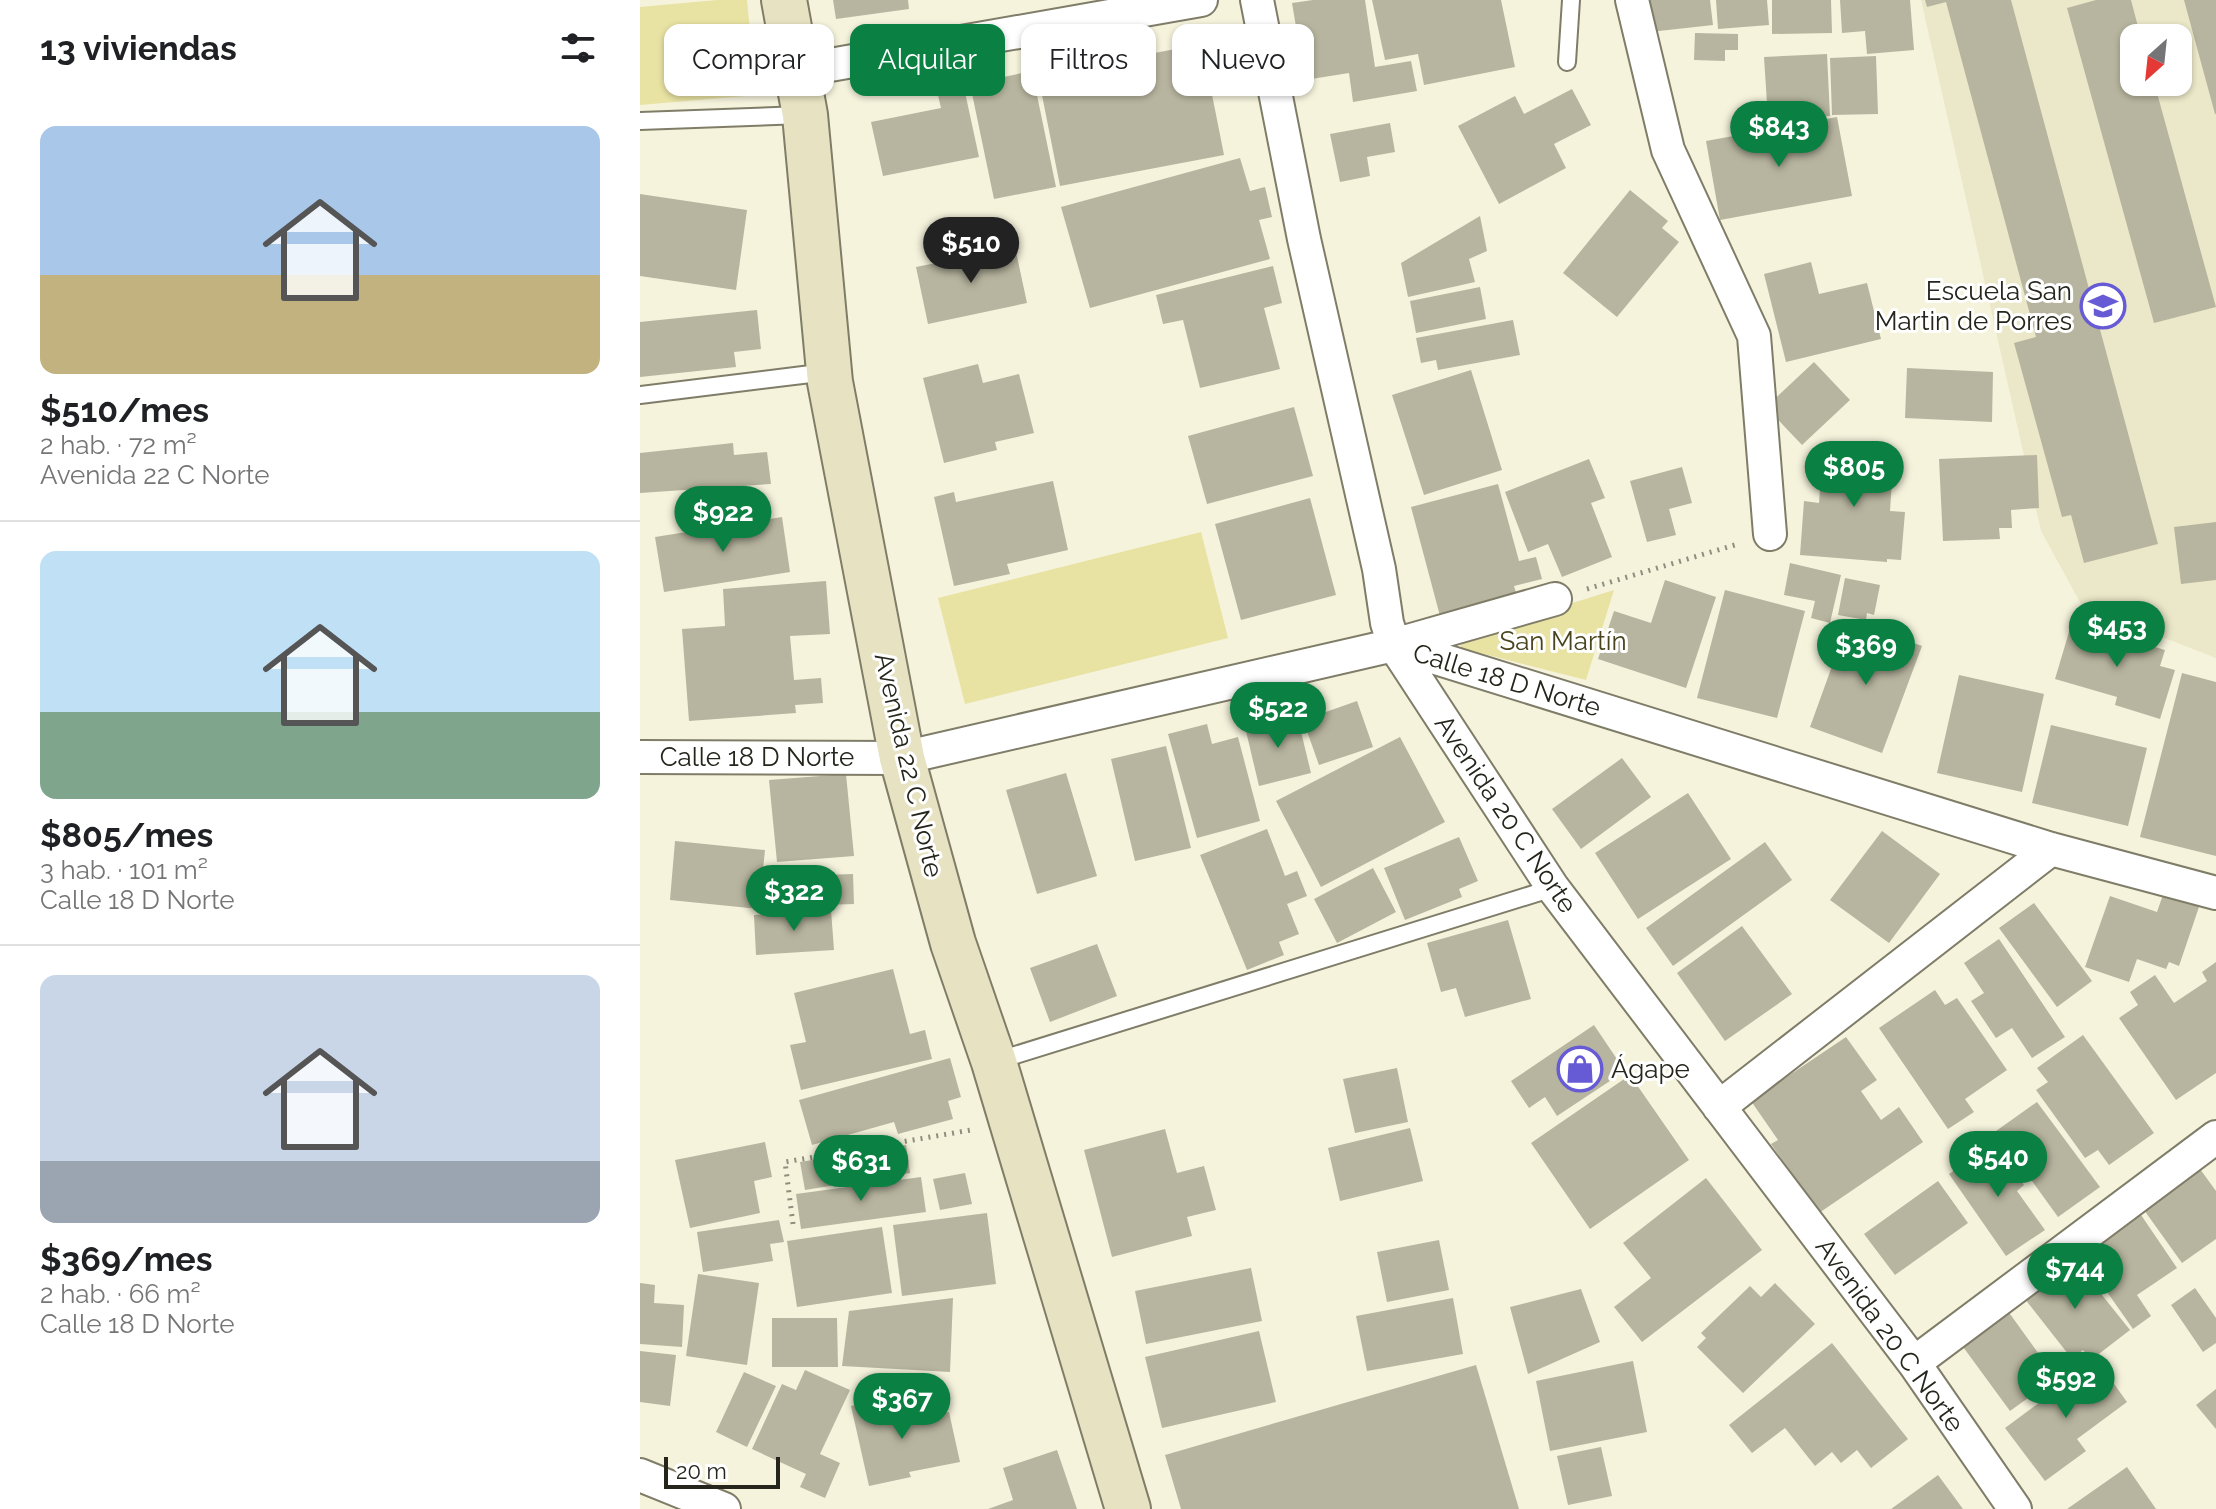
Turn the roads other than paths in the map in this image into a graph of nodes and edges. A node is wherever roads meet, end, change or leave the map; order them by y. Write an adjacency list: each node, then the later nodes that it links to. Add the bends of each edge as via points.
1 (784, 0): 6 (street, Avenida 22 C Norte)
2 (1201, 0): 8 (street)
3 (1257, 0): 16 (street, Avenida 20 C Norte)
4 (1571, 0): 7 (lane)
5 (1632, 0): 14 (street, via 1668,150 1754,336)
6 (788, 24)
7 (1567, 62)
8 (834, 64)
9 (801, 96): 10 (street, Avenida 22 C Norte)
10 (805, 115): 11 (lane); 12 (street, Avenida 22 C Norte)
11 (640, 121)
12 (829, 371): 13 (lane); 18 (street, Avenida 22 C Norte)
13 (640, 395)
14 (1770, 534)
15 (1555, 599): 16 (street)
16 (1394, 645): 18 (street, Calle 18 D Norte); 19 (street, Calle 18 D Norte); 20 (street, Avenida 20 C Norte)
17 (640, 757): 18 (street, Calle 18 D Norte)
18 (902, 758): 22 (street, Avenida 22 C Norte, via 953,943)
19 (2051, 849): 21 (street, Calle 18 D Norte); 23 (street)
20 (1553, 888): 22 (lane); 23 (street, Avenida 20 C Norte)
21 (2216, 893)
22 (994, 1062): 28 (street, Avenida 22 C Norte)
23 (1719, 1107): 25 (street, Avenida 20 C Norte)
24 (2216, 1137): 25 (street)
25 (1914, 1363): 29 (street, Avenida 20 C Norte)
26 (640, 1475): 27 (street)
27 (724, 1509)
28 (1128, 1509)
29 (2015, 1509)

